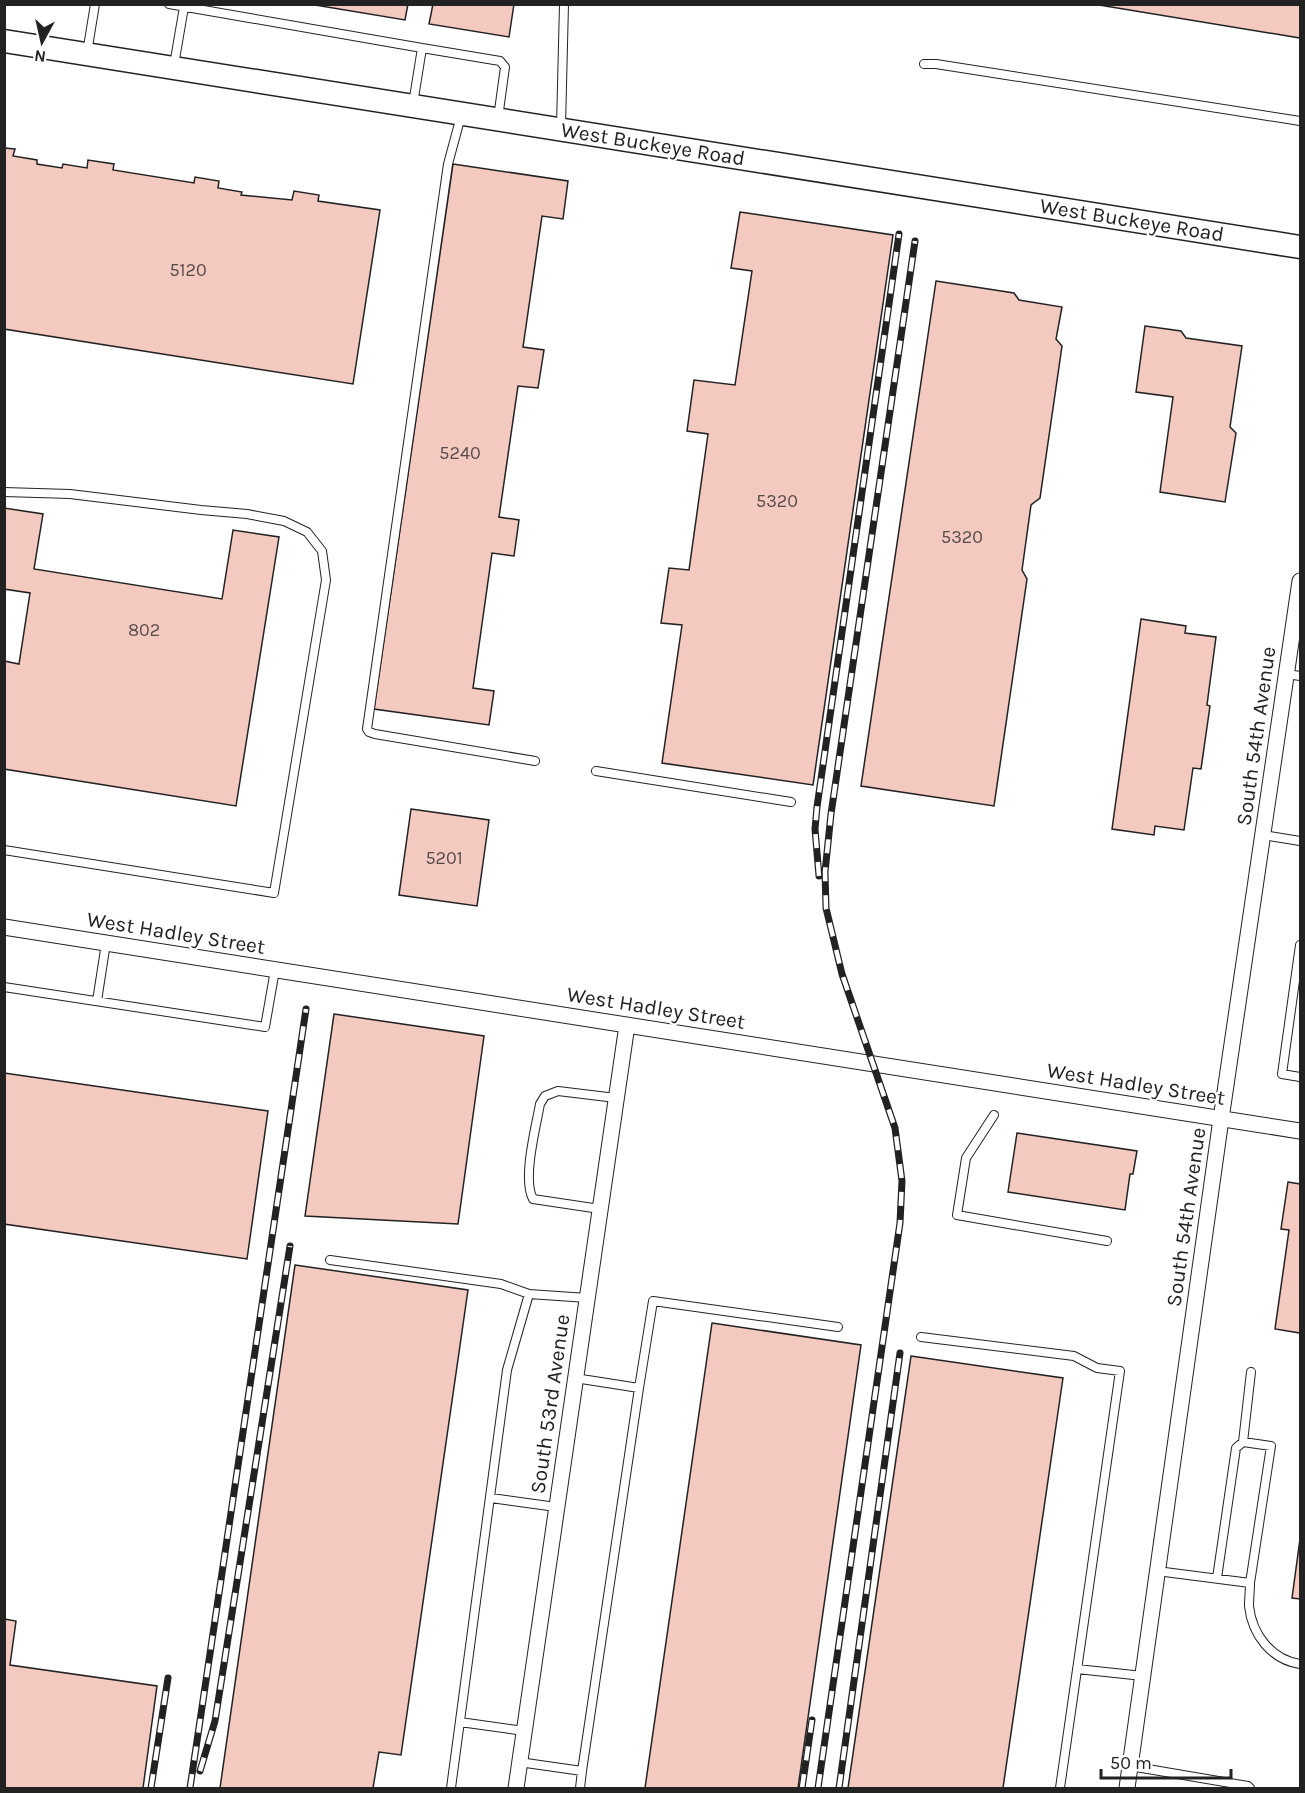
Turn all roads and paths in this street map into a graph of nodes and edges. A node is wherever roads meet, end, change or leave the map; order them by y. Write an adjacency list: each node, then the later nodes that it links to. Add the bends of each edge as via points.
1 (95, 4): 7 (lane)
2 (169, 4): 4 (lane)
3 (564, 4): 14 (lane)
4 (183, 7): 6 (lane); 9 (lane)
5 (4, 41): 7 (main road, West Buckeye Road)
6 (422, 48): 10 (lane); 12 (lane, via 500,61 505,67)
7 (87, 54): 9 (main road, West Buckeye Road)
8 (924, 64): 13 (lane)
9 (174, 68): 10 (main road, West Buckeye Road)
10 (413, 106): 11 (main road, West Buckeye Road)
11 (461, 114): 12 (main road, West Buckeye Road); 19 (lane, via 448,164 367,729 375,734)
12 (498, 120): 14 (main road, West Buckeye Road)
13 (1300, 121)
14 (561, 129): 15 (main road, West Buckeye Road)
15 (1300, 247)
16 (4, 492): 24 (lane, via 70,494 284,521 307,532 322,551 326,580 274,893)
17 (1300, 581): 18 (street, South 54th Avenue)
18 (1294, 675): 22 (street, South 54th Avenue)
19 (536, 761)
20 (596, 771): 21 (lane)
21 (791, 802)
22 (1263, 835): 23 (lane); 35 (street, South 54th Avenue)
23 (1300, 841)
24 (4, 850)
25 (4, 927): 26 (street, West Hadley Street)
26 (106, 943): 28 (street, West Hadley Street); 30 (lane)
27 (1300, 945): 32 (lane, via 1282,1074)
28 (275, 970): 30 (lane, via 266,1028); 31 (street, West Hadley Street)
29 (4, 987): 30 (lane)
30 (97, 1001)
31 (627, 1026): 33 (street, South 53rd Avenue); 35 (street, West Hadley Street)
32 (1300, 1077)
33 (616, 1098): 37 (street, South 53rd Avenue); 37 (lane, via 558,1090 545,1096 540,1104 528,1178 533,1199)
34 (994, 1115): 38 (lane, via 966,1158 957,1215)
35 (1221, 1119): 36 (street, West Hadley Street); 50 (street, South 54th Avenue)
36 (1300, 1131)
37 (600, 1209): 41 (street, South 53rd Avenue)
38 (1107, 1241)
39 (330, 1260): 40 (lane, via 501,1284)
40 (529, 1294): 41 (lane); 48 (lane, via 507,1370)
41 (587, 1298): 45 (street, South 53rd Avenue)
42 (838, 1327): 46 (lane, via 653,1301)
43 (921, 1337): 54 (lane, via 1074,1356 1097,1368 1120,1371)
44 (1251, 1372): 47 (lane)
45 (575, 1378): 46 (lane); 49 (street, South 53rd Avenue)
46 (639, 1388): 60 (lane)
47 (1243, 1442): 51 (lane, via 1236,1448); 52 (lane, via 1271,1446)
48 (491, 1498): 49 (lane); 56 (lane)
49 (556, 1507): 57 (street, South 53rd Avenue)
50 (1157, 1570): 51 (lane); 55 (street, South 54th Avenue)
51 (1217, 1578): 52 (lane)
52 (1250, 1583): 53 (lane, via 1249,1606 1255,1632 1275,1655)
53 (1300, 1665)
54 (1077, 1670): 55 (lane); 64 (lane)
55 (1143, 1676): 59 (street, South 54th Avenue)
56 (460, 1722): 57 (lane); 61 (lane)
57 (524, 1731): 58 (street, South 53rd Avenue)
58 (519, 1762): 60 (lane); 62 (street, South 53rd Avenue)
59 (1130, 1766): 65 (street, South 54th Avenue); 66 (lane)
60 (582, 1771): 63 (lane)
61 (451, 1788)
62 (516, 1788)
63 (580, 1788)
64 (1060, 1788)
65 (1127, 1788)
66 (1250, 1788)

